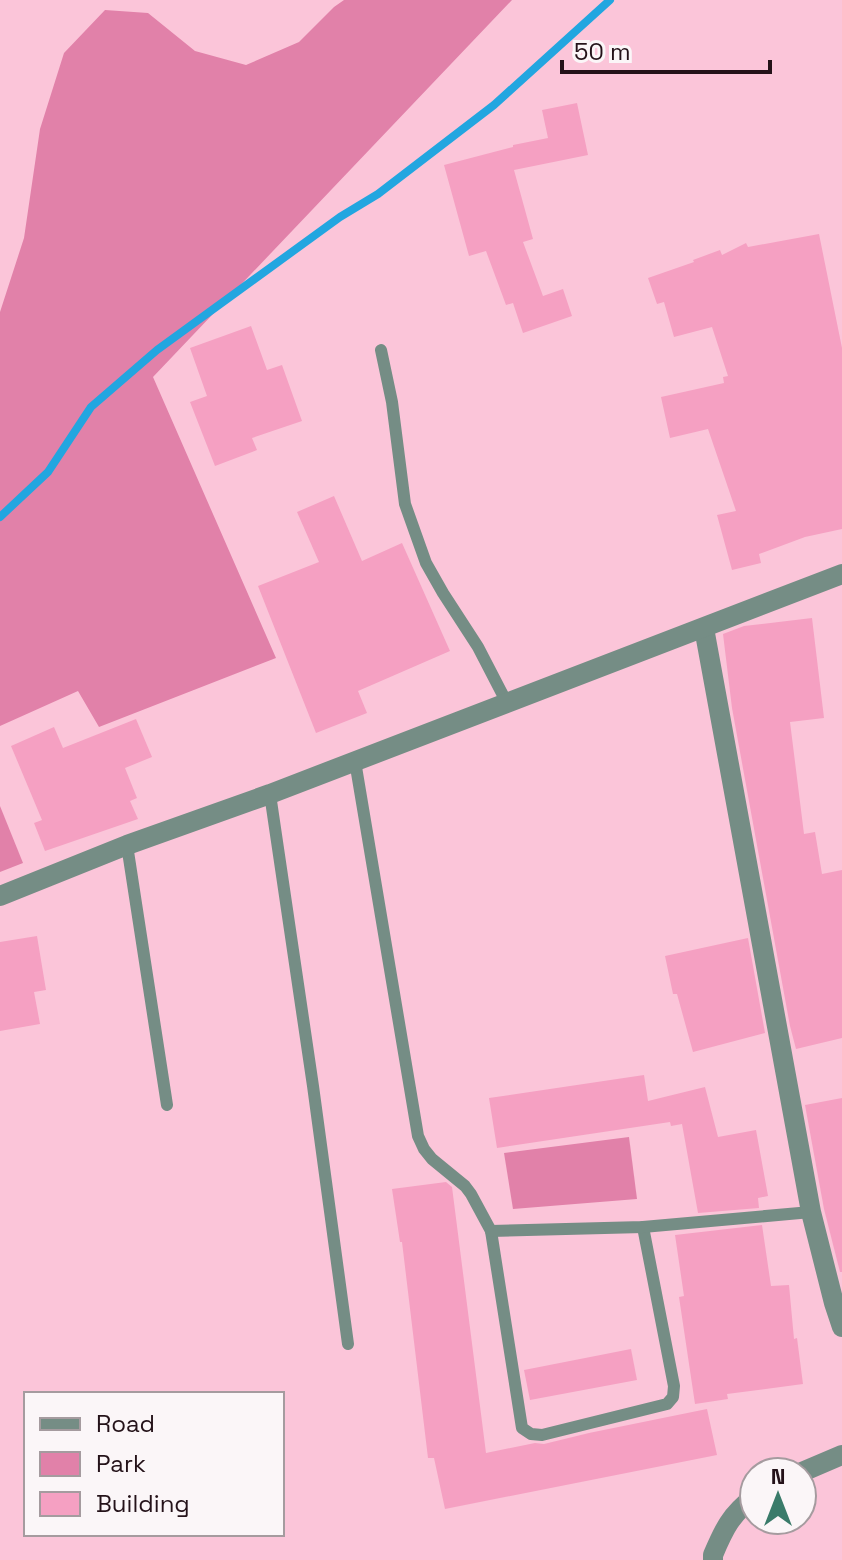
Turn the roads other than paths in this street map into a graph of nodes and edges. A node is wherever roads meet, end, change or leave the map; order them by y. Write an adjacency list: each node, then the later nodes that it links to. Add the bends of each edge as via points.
1 (381, 350): 4 (lane, via 405,504 426,563)
2 (842, 574): 3 (street)
3 (704, 628): 4 (street); 10 (street)
4 (507, 703): 5 (street)
5 (355, 761): 6 (street); 12 (lane, via 418,1136 432,1159 465,1186)
6 (270, 794): 7 (street); 14 (lane)
7 (127, 845): 8 (street); 9 (lane)
8 (0, 896)
9 (167, 1105)
10 (811, 1212): 11 (lane); 13 (street)
11 (643, 1227): 12 (lane); 12 (lane, via 673,1397 667,1404 542,1435 522,1428)
12 (491, 1231)
13 (842, 1327)
14 (348, 1344)
15 (842, 1455): 16 (street)
16 (818, 1465)
17 (738, 1510): 18 (street)
18 (713, 1560)

